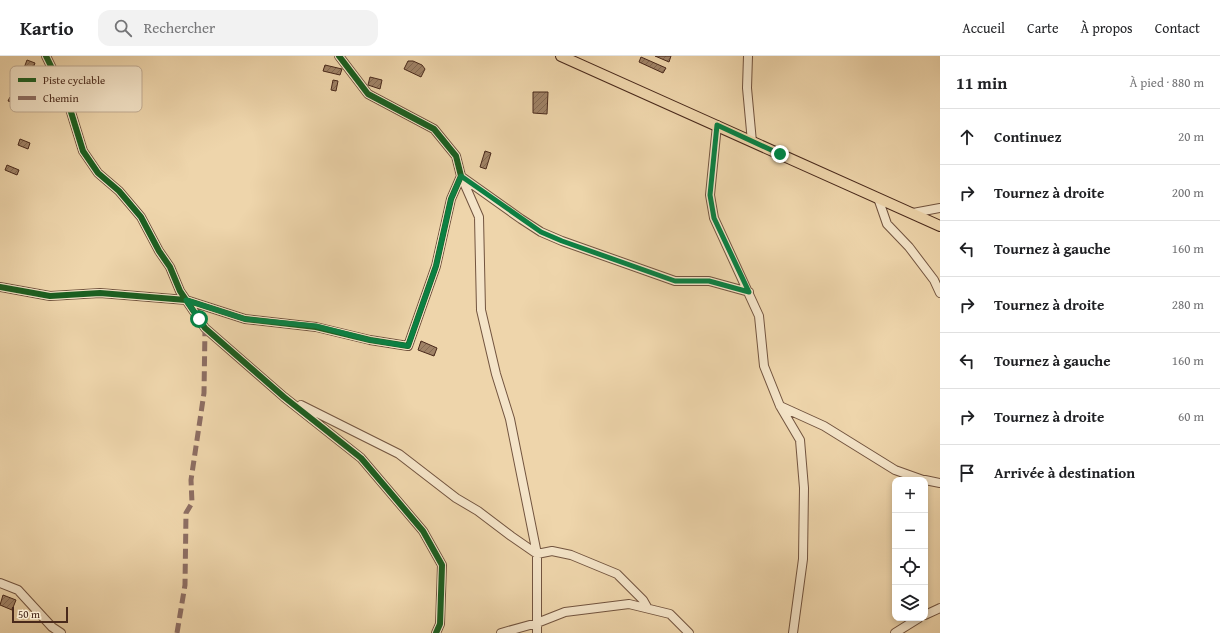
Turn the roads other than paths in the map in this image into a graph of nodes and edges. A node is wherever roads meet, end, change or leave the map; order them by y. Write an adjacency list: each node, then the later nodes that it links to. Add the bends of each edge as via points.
1 (46, 56): 5 (street)
2 (339, 56): 9 (street, via 368,94 434,129 456,156)
3 (562, 56): 7 (main road)
4 (748, 56): 8 (street, via 747,88)
5 (51, 66)
6 (71, 112): 17 (street, via 84,151 98,173 119,191 141,217)
7 (717, 125): 8 (main road); 15 (street, via 710,195 714,218)
8 (752, 142): 10 (main road)
9 (461, 176): 15 (street, via 541,232 562,241 675,281 709,281); 17 (street, via 451,199 436,266 408,346 370,340 316,326 245,319); 23 (street, via 479,217 481,310 510,419)
10 (878, 198): 12 (main road); 16 (street, via 887,224 909,247 934,280)
11 (940, 208): 12 (street)
12 (913, 214): 13 (main road)
13 (940, 226)
14 (0, 287): 17 (street, via 50,296 100,293)
15 (749, 292): 19 (street, via 759,316 764,366)
16 (940, 293)
17 (186, 300): 18 (street, via 205,328)
18 (284, 396): 23 (street, via 400,454 456,498); 31 (street, via 361,458 422,531 442,565 440,624)
19 (780, 406): 20 (street, via 824,426 895,470); 35 (street, via 800,440 804,488 803,559)
20 (915, 477)
21 (928, 481): 22 (street)
22 (940, 483)
23 (537, 554): 25 (street, via 552,551 571,555 617,574); 29 (street)
24 (0, 583): 30 (street, via 18,590 52,627)
25 (647, 607): 29 (street, via 629,604 565,612); 34 (street, via 670,614)
26 (940, 608): 27 (street)
27 (928, 614)
28 (914, 621): 36 (street)
29 (537, 623): 32 (street); 33 (street)
30 (61, 633)
31 (436, 633)
32 (501, 633)
33 (537, 633)
34 (689, 633)
35 (793, 633)
36 (895, 633)

